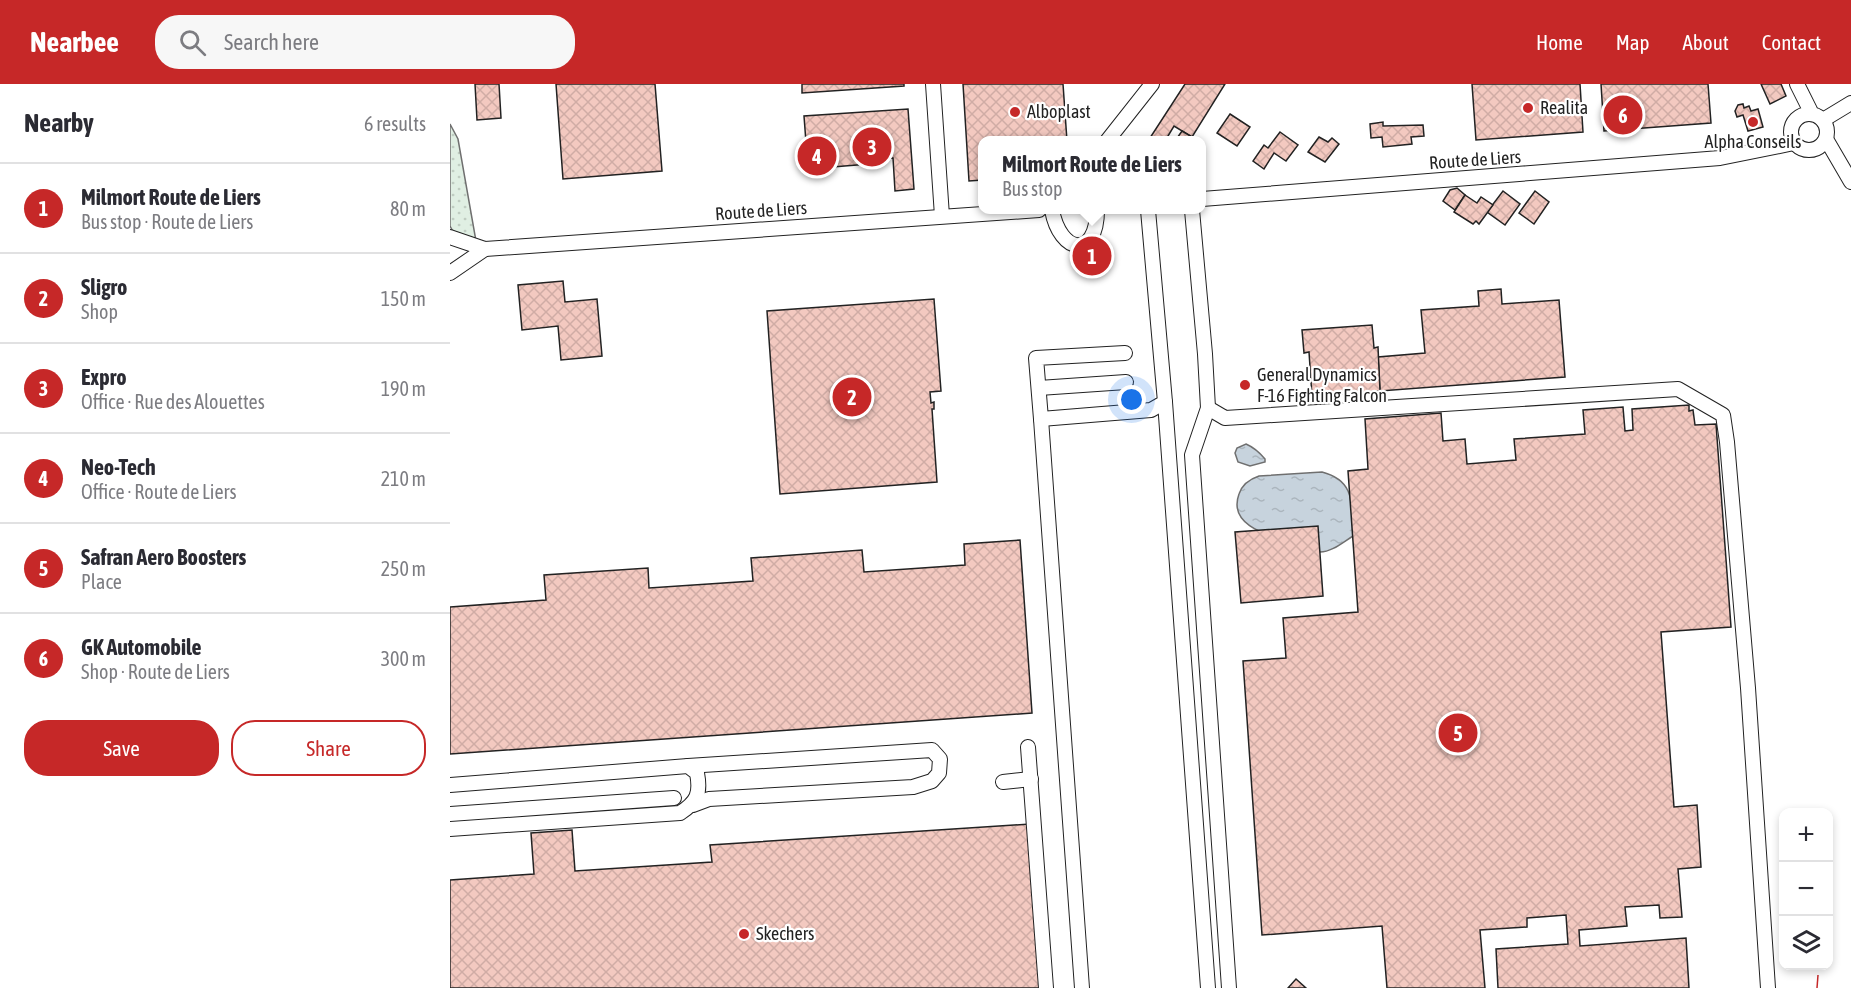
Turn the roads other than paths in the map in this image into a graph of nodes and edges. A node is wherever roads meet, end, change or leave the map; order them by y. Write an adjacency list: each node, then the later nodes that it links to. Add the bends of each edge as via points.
1 (933, 84): 17 (street)
2 (1152, 84): 7 (street)
3 (1797, 84): 5 (street)
4 (1851, 103): 6 (street)
5 (1808, 113): 6 (street); 8 (street, Route de Liers, via 1793,122)
6 (1823, 120): 9 (street)
7 (1111, 136)
8 (1792, 137): 9 (street, via 1803,149 1813,150); 11 (street, Route de Liers, via 1750,153 1720,158)
9 (1827, 144): 10 (street)
10 (1851, 182)
11 (1206, 199)
12 (978, 214): 17 (street, Route de Liers)
13 (1053, 214): 14 (street, via 1059,233 1073,245 1083,245 1092,237)
14 (1097, 214)
15 (1148, 214): 24 (street)
16 (1192, 214): 25 (street)
17 (942, 216): 19 (street, Route de Liers)
18 (450, 237): 19 (street, Route de Liers)
19 (485, 249): 20 (street)
20 (450, 273)
21 (1125, 353): 23 (street, via 1036,358)
22 (1126, 382): 23 (street)
23 (1039, 388): 26 (street)
24 (1166, 402): 26 (street, via 1151,410); 38 (street)
25 (1208, 408): 39 (street, via 1192,455); 40 (street, via 1225,418 1678,389 1723,415 1747,676)
26 (1041, 419): 37 (street)
27 (1028, 747): 29 (street)
28 (688, 766): 31 (street); 33 (street, via 697,773 699,786); 33 (street, via 932,750 940,759 939,773 932,781 913,787 709,799)
29 (1031, 779): 30 (street); 36 (street)
30 (1003, 782)
31 (450, 785)
32 (674, 798): 34 (street)
33 (693, 804): 35 (street, via 680,813)
34 (450, 814)
35 (450, 829)
36 (1046, 988)
37 (1082, 988)
38 (1208, 988)
39 (1229, 988)
40 (1768, 988)

